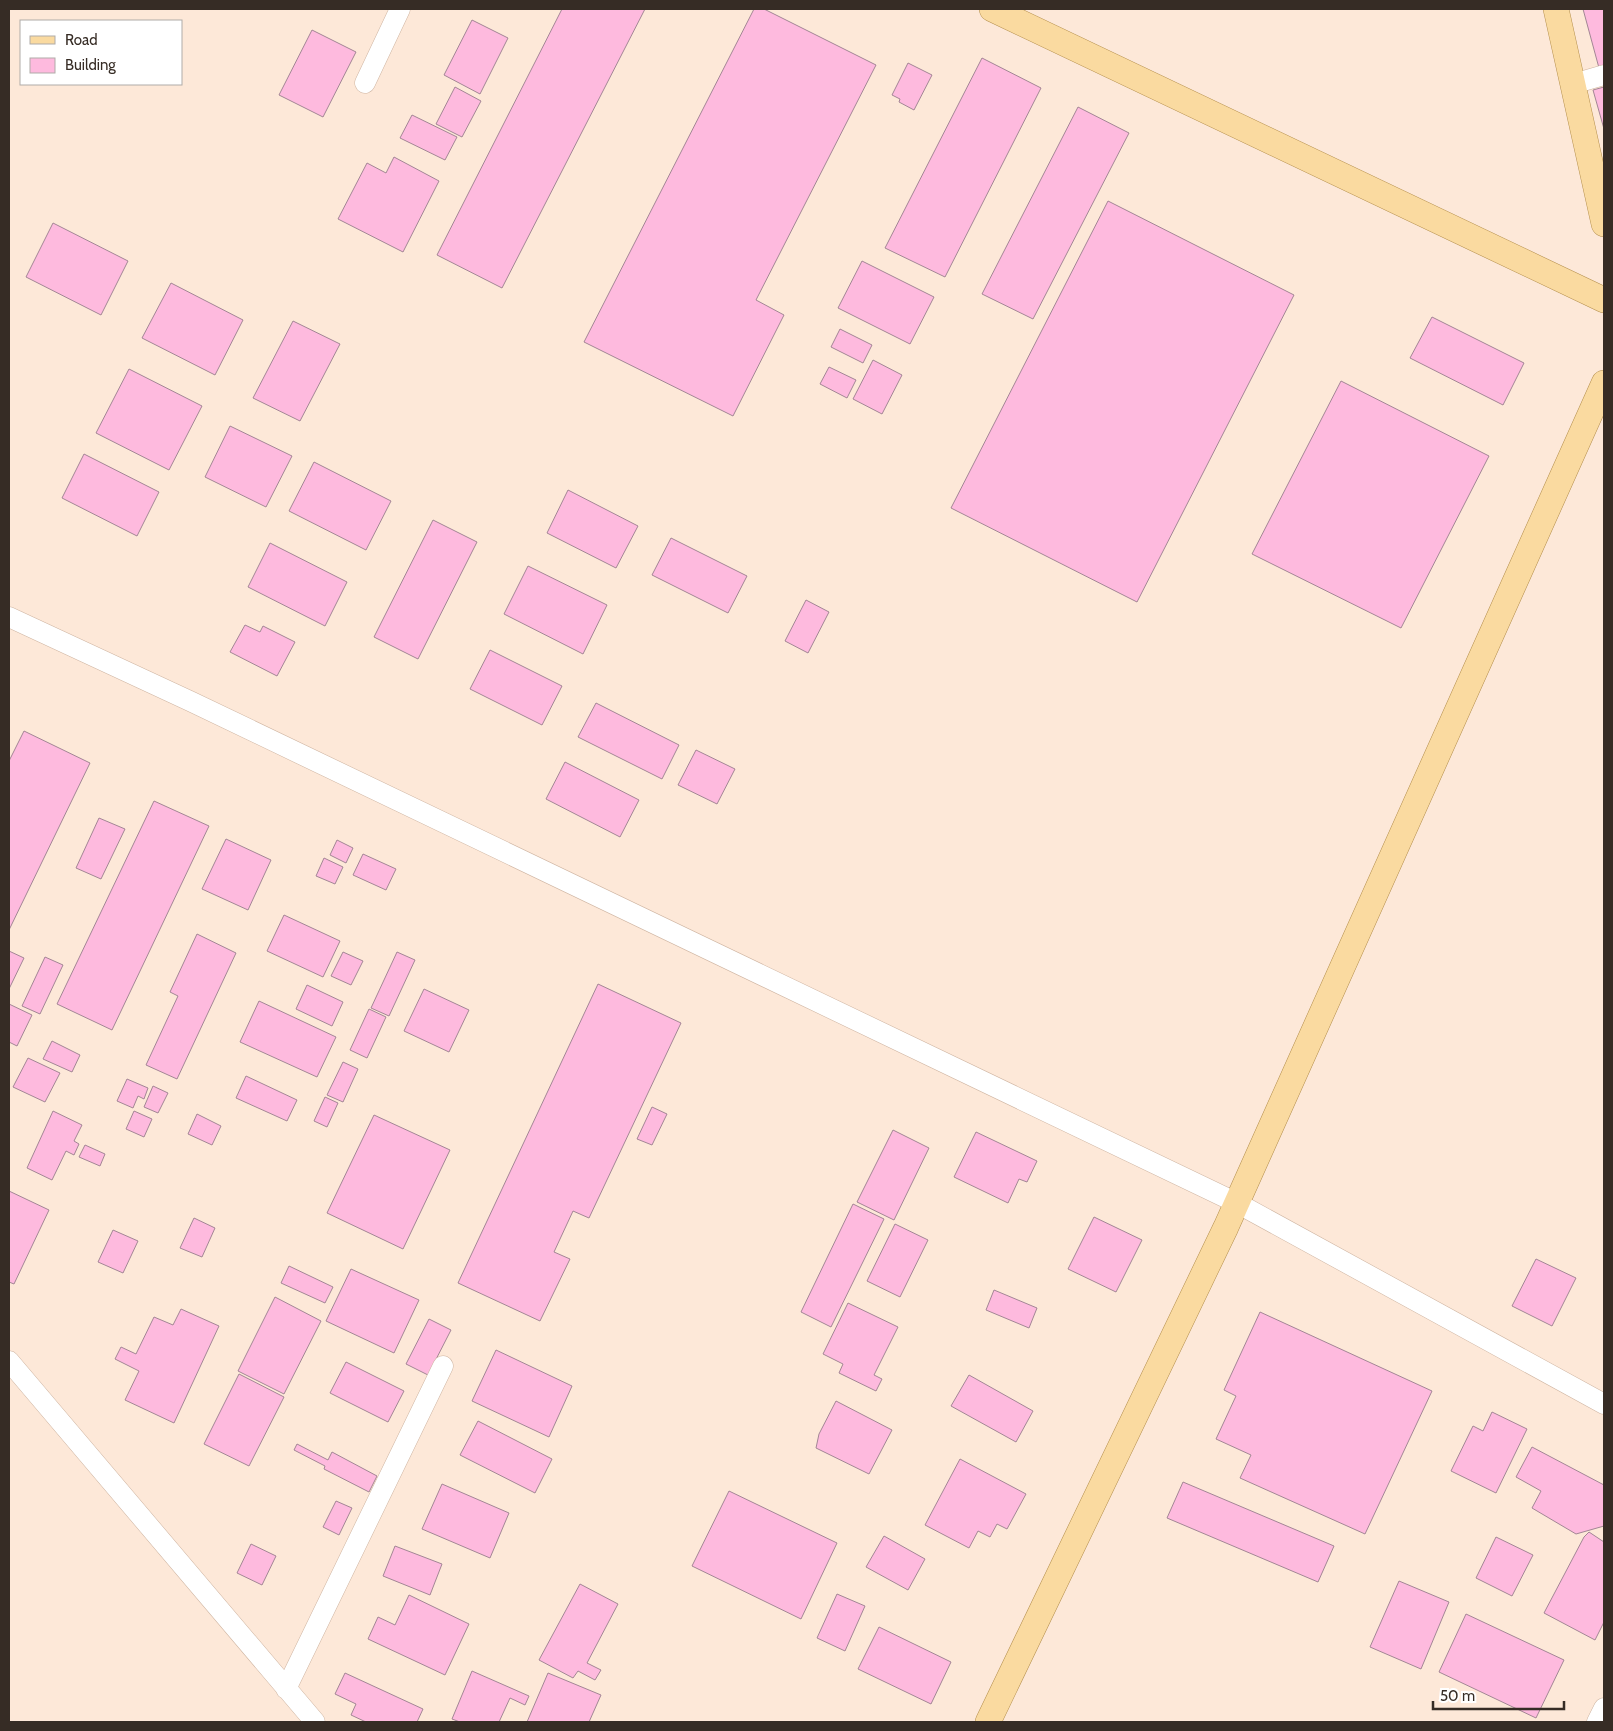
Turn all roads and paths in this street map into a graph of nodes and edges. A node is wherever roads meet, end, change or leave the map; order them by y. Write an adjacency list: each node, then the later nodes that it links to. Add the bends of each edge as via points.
1 (400, 9): 5 (street)
2 (992, 9): 8 (main road)
3 (1556, 9): 6 (main road)
4 (1604, 75): 6 (street)
5 (365, 83)
6 (1573, 84): 7 (main road)
7 (1604, 224)
8 (1604, 300)
9 (1604, 383): 11 (main road)
10 (9, 617): 11 (street)
11 (1237, 1203): 14 (street); 18 (main road)
12 (9, 1361): 15 (street)
13 (443, 1366): 15 (street)
14 (1604, 1404)
15 (286, 1689): 17 (street)
16 (1604, 1708): 19 (street)
17 (315, 1722)
18 (988, 1722)
19 (1598, 1722)

